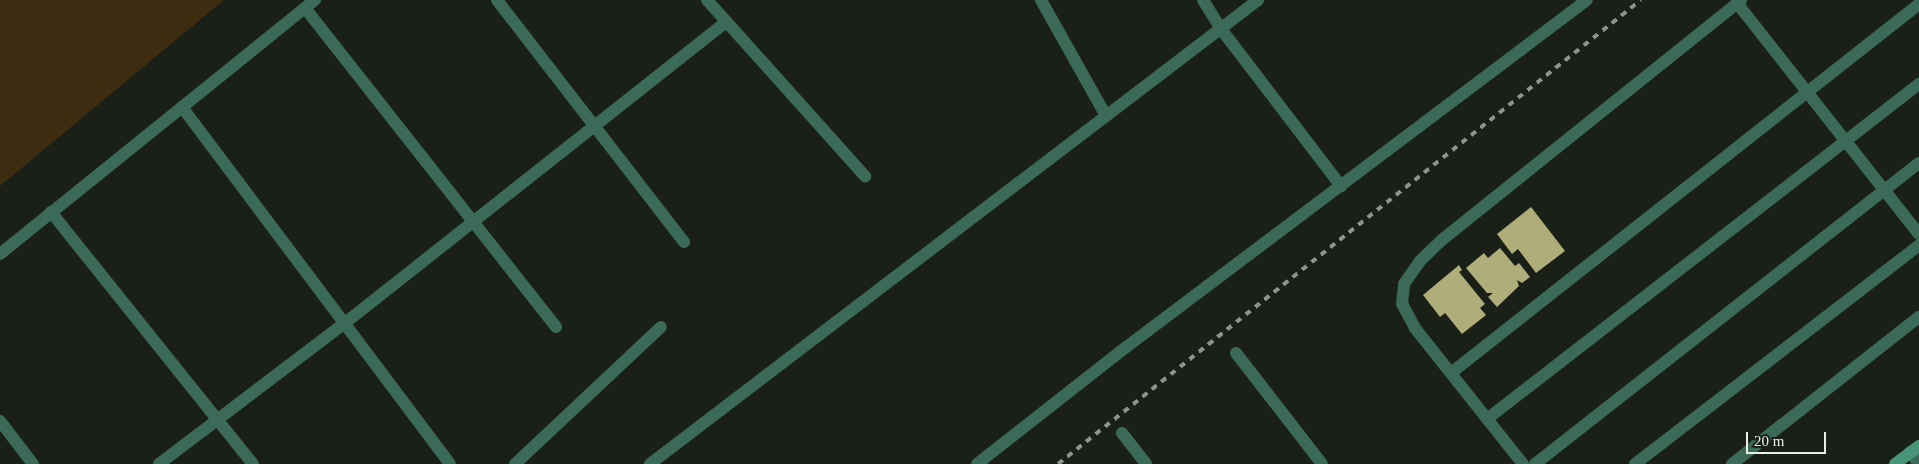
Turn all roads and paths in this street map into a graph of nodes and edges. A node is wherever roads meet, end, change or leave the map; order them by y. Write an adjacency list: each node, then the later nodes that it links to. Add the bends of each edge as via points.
1 (497, 0): 16 (street)
2 (707, 0): 10 (street)
3 (1041, 0): 15 (street)
4 (1204, 0): 11 (street)
5 (1258, 0): 11 (street)
6 (1587, 0): 20 (street)
7 (1739, 2): 13 (street); 33 (street, via 1420,261 1404,284 1402,304 1415,328)
8 (310, 4): 14 (street); 23 (street)
9 (1919, 4): 13 (street)
10 (726, 22): 16 (street); 19 (street)
11 (1222, 29): 15 (street); 20 (street)
12 (1919, 84): 17 (street)
13 (1807, 93): 17 (street); 33 (street)
14 (182, 107): 22 (street); 29 (street)
15 (1105, 114): 44 (street)
16 (595, 126): 23 (street); 25 (street)
17 (1845, 142): 21 (street); 35 (street)
18 (1919, 163): 21 (street)
19 (865, 176)
20 (1341, 186): 45 (street)
21 (1884, 190): 24 (street); 49 (street)
22 (51, 212): 27 (street); 34 (street)
23 (474, 222): 29 (street); 30 (street)
24 (1919, 234)
25 (684, 242)
26 (1919, 245): 50 (street)
27 (0, 254)
28 (1919, 317): 51 (street)
29 (345, 323): 34 (street); 42 (street)
30 (556, 327)
31 (661, 327): 43 (street)
32 (1236, 353): 47 (street)
33 (1451, 373): 35 (street)
34 (219, 419): 40 (street); 41 (street)
35 (1487, 419): 48 (street)
36 (0, 421): 39 (street)
37 (1122, 433): 46 (street)
38 (1915, 449): 52 (street); 53 (street)
39 (33, 464)
40 (160, 464)
41 (253, 464)
42 (450, 464)
43 (515, 464)
44 (650, 464)
45 (977, 464)
46 (1146, 464)
47 (1322, 464)
48 (1523, 464)
49 (1535, 464)
50 (1635, 464)
51 (1732, 464)
52 (1895, 464)
53 (1919, 464)

